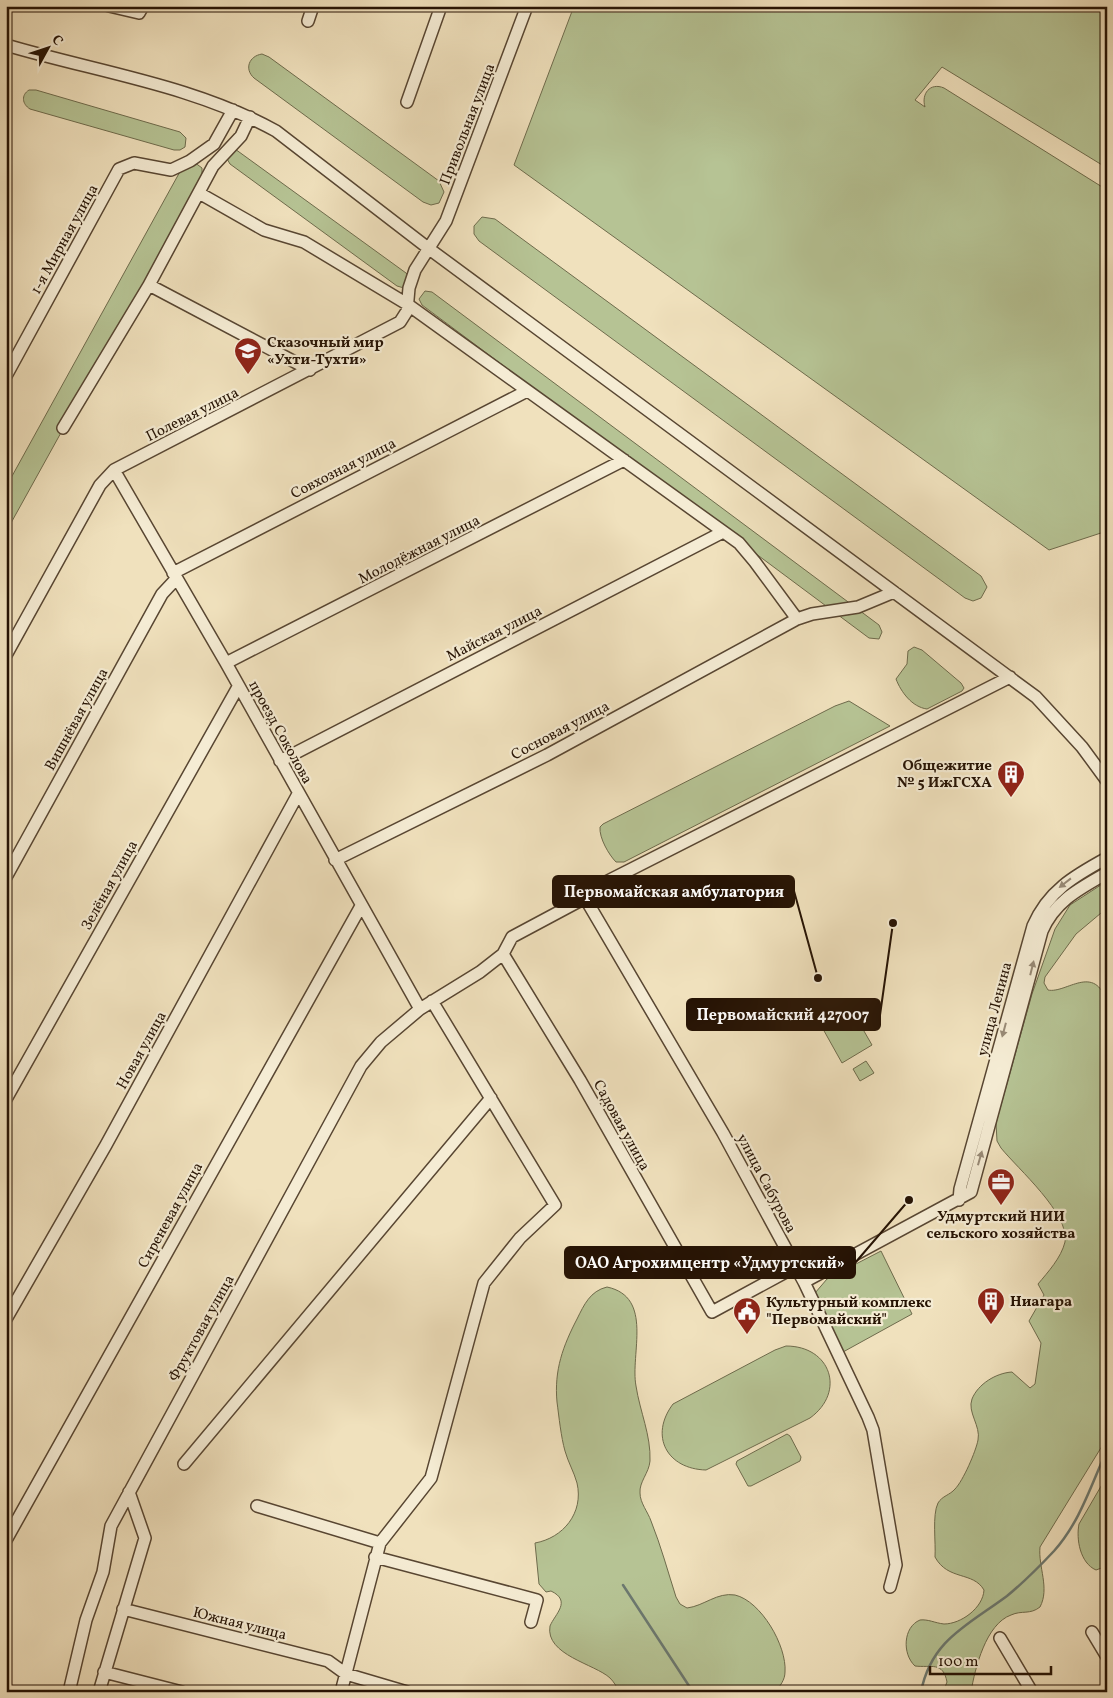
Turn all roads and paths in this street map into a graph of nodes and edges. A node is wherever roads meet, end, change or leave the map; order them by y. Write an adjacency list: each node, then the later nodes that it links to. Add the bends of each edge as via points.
1 (109, 6): 5 (street)
2 (313, 6): 6 (street)
3 (441, 6): 8 (street)
4 (527, 6): 12 (street, Привольная улица, via 446,221)
5 (141, 10)
6 (308, 21)
7 (6, 45): 9 (street, via 205,98)
8 (407, 102)
9 (233, 110): 10 (street); 15 (street, 1-я Мирная улица, via 214,144 171,170 134,163 119,169)
10 (250, 116): 11 (street, via 241,136 213,166); 12 (street, via 276,131)
11 (199, 194): 13 (street); 14 (street, via 264,230 304,242)
12 (428, 248): 14 (street, Привольная улица, via 415,270); 23 (street)
13 (149, 285): 16 (street); 18 (street)
14 (407, 304): 16 (street, Полевая улица, via 407,311 400,322); 17 (street)
15 (8, 369)
16 (310, 370): 20 (street, Полевая улица)
17 (527, 391): 19 (street); 22 (street, Совхозная улица)
18 (63, 428)
19 (624, 460): 21 (street); 28 (street, Молодёжная улица)
20 (114, 470): 22 (street, проезд Соколова); 27 (street, via 100,485)
21 (723, 532): 24 (street, via 747,552); 31 (street, Майская улица)
22 (175, 576): 28 (street, проезд Соколова); 37 (street, Вишнёвая улица, via 162,594)
23 (894, 592): 25 (street, Сосновая улица, via 858,606); 29 (street)
24 (786, 605): 25 (street); 26 (street)
25 (812, 614): 26 (street, Сосновая улица)
26 (796, 619): 35 (street, Сосновая улица, via 547,755)
27 (6, 655)
28 (226, 664): 30 (street, проезд Соколова)
29 (1010, 677): 32 (street, via 1036,697 1082,747); 38 (street, Фруктовая улица, via 608,881)
30 (238, 687): 31 (street, проезд Соколова); 44 (street, Зелёная улица)
31 (280, 761): 33 (street, проезд Соколова)
32 (1107, 781)
33 (298, 794): 35 (street, проезд Соколова); 48 (street, Новая улица, via 106,1145)
34 (1107, 858): 45 (street, улица Ленина, one-way to 45, via 1060,886 1034,923 960,1188)
35 (335, 860): 39 (street, проезд Соколова)
36 (1107, 873): 45 (street, улица Ленина, one-way to 36, via 971,1192 1048,917 1058,904)
37 (6, 877)
38 (585, 898): 40 (street, Фруктовая улица, via 512,937); 46 (street, улица Сабурова, via 723,1133)
39 (361, 906): 42 (street, проезд Соколова); 52 (street, Сиреневая улица)
40 (504, 954): 41 (street, Фруктовая улица); 46 (street, Садовая улица, via 712,1312)
41 (432, 1001): 42 (street, Фруктовая улица); 43 (street)
42 (420, 1009): 50 (street, Фруктовая улица, via 381,1042 361,1066)
43 (491, 1098): 49 (street); 53 (street, via 555,1205 520,1238 484,1284 431,1478)
44 (6, 1099)
45 (960, 1200): 47 (street, улица Ленина)
46 (795, 1267): 47 (street, улица Сабурова)
47 (804, 1282): 55 (street, улица Сабурова, via 873,1430 896,1565)
48 (6, 1319)
49 (184, 1464)
50 (129, 1492): 56 (street, via 145,1538); 63 (street, Фруктовая улица, via 111,1526 103,1572 86,1620)
51 (258, 1506): 53 (street)
52 (6, 1540)
53 (380, 1543): 54 (street)
54 (375, 1557): 57 (street, via 537,1600); 62 (street)
55 (890, 1587)
56 (123, 1608): 61 (street); 62 (street, Южная улица, via 328,1662)
57 (530, 1622)
58 (1092, 1632): 60 (street)
59 (1000, 1638): 68 (street)
60 (1107, 1657)
61 (104, 1672): 64 (street); 65 (street)
62 (346, 1674): 66 (street); 67 (street, Южная улица)
63 (69, 1692)
64 (99, 1692)
65 (182, 1692)
66 (341, 1692)
67 (408, 1692)
68 (1032, 1692)

